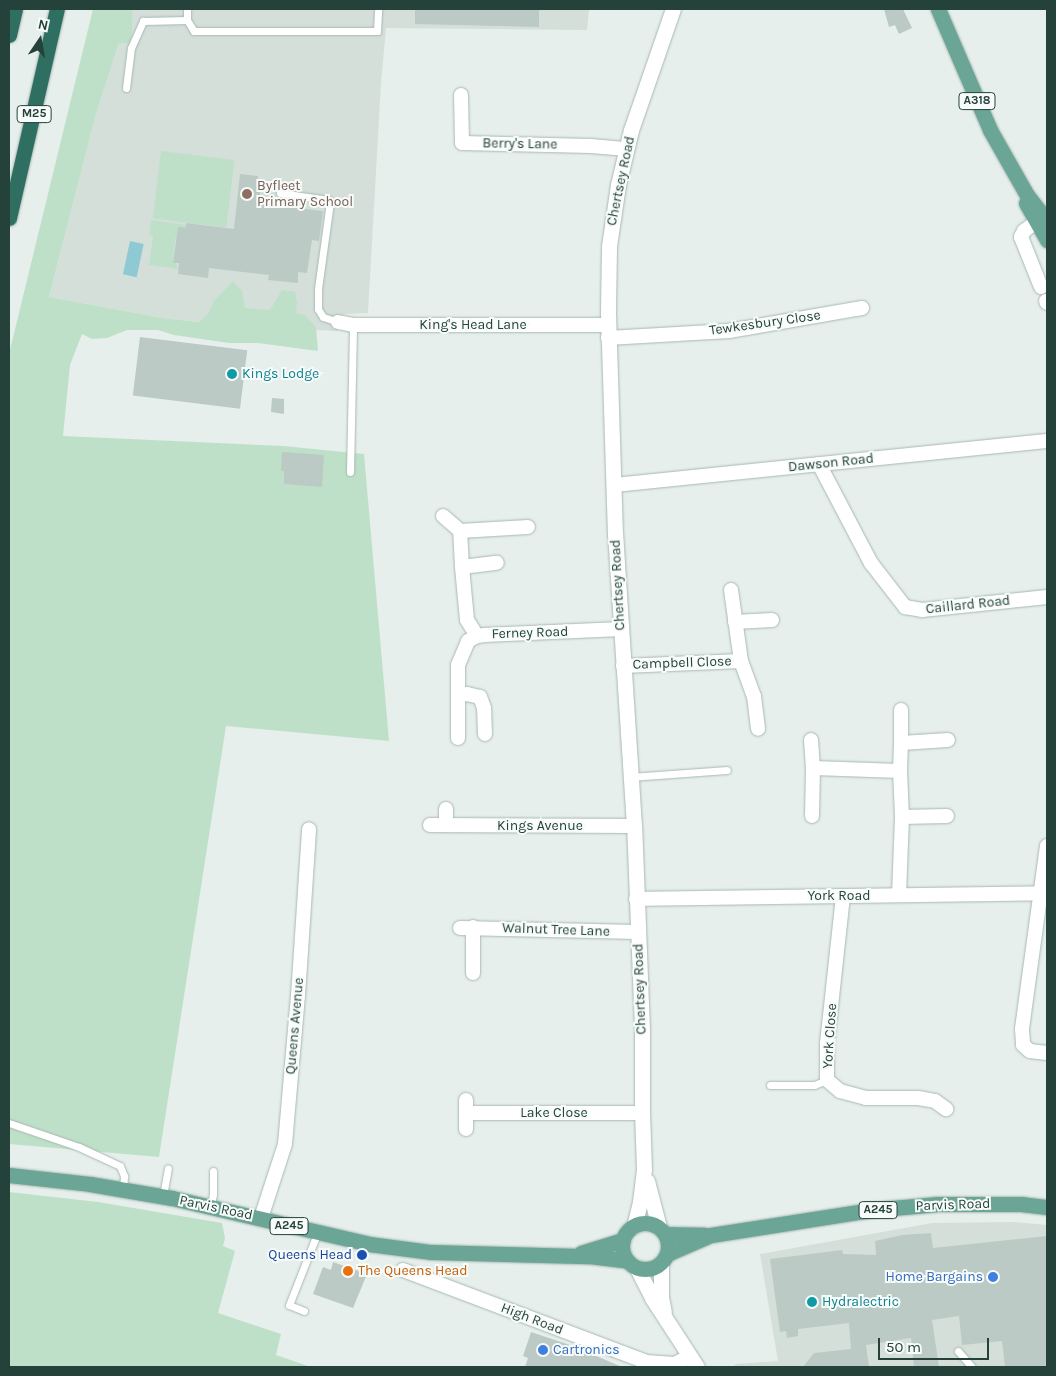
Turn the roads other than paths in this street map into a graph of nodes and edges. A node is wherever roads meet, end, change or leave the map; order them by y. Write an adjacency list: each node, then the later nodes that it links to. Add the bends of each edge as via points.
1 (15, 9): 8 (highway)
2 (58, 9): 13 (highway, M25)
3 (187, 9): 7 (lane)
4 (378, 9): 7 (lane, via 377,31 194,31)
5 (673, 9): 11 (street, Chertsey Road)
6 (938, 9): 14 (main road, A318, via 974,96)
7 (187, 20): 9 (lane, via 143,20 131,48)
8 (9, 35)
9 (126, 88)
10 (461, 95): 11 (street, Berry's Lane, via 462,143)
11 (627, 149): 20 (street, Chertsey Road, via 609,246)
12 (280, 193): 18 (lane, via 330,202 318,310 322,318)
13 (9, 218)
14 (1042, 220): 15 (main road, A318); 16 (street, via 1024,231 1021,237)
15 (1047, 240)
16 (1041, 287)
17 (862, 308): 20 (street, Tewkesbury Close, via 729,331)
18 (338, 322): 19 (street, King's Head Lane)
19 (353, 325): 20 (street, King's Head Lane); 23 (lane)
20 (608, 332): 24 (street, Chertsey Road)
21 (1047, 440): 22 (street, Dawson Road)
22 (820, 464): 24 (street, Dawson Road); 31 (street, Caillard Road, via 871,563 906,607 922,610)
23 (350, 472)
24 (614, 485): 34 (street, Chertsey Road)
25 (443, 516): 27 (street)
26 (528, 527): 27 (street)
27 (460, 531): 29 (street)
28 (497, 563): 29 (street)
29 (462, 567): 35 (street, via 467,620)
30 (731, 590): 33 (street, Campbell Close)
31 (1047, 597)
32 (772, 620): 33 (street)
33 (736, 622): 36 (street, Campbell Close)
34 (620, 629): 35 (street, Ferney Road); 37 (street, Chertsey Road)
35 (477, 636): 38 (street, Ferney Road, via 468,641 458,665)
36 (741, 661): 37 (street, Campbell Close); 40 (street, Campbell Close, via 754,696)
37 (623, 666): 49 (street, Chertsey Road)
38 (458, 695): 41 (street, via 480,697); 42 (street, Ferney Road)
39 (901, 710): 45 (street)
40 (758, 730)
41 (485, 734)
42 (458, 738)
43 (811, 740): 46 (street)
44 (948, 740): 45 (street)
45 (901, 743): 48 (street)
46 (813, 768): 48 (street); 51 (street)
47 (727, 770): 49 (lane)
48 (900, 770): 53 (street)
49 (630, 777): 56 (street, Chertsey Road)
50 (446, 809): 55 (street)
51 (812, 816)
52 (947, 816): 53 (street)
53 (902, 817): 60 (street)
54 (430, 825): 55 (street, Kings Avenue)
55 (446, 825): 56 (street, Kings Avenue)
56 (634, 826): 62 (street, Chertsey Road)
57 (309, 830): 80 (street, Queens Avenue, via 285,1144)
58 (1047, 846): 59 (street)
59 (1041, 893): 60 (street, York Road); 65 (street, via 1022,1029 1023,1045 1030,1051)
60 (900, 895): 61 (street, York Road)
61 (843, 896): 62 (street, York Road); 66 (street, York Close, via 827,1043)
62 (636, 899): 63 (street, Chertsey Road)
63 (638, 932): 64 (street, Walnut Tree Lane, via 467,928); 69 (street, Chertsey Road)
64 (473, 973)
65 (1047, 1053)
66 (827, 1080): 67 (lane, via 814,1085); 68 (street, York Close, via 840,1092 866,1098 918,1098 935,1101)
67 (770, 1085)
68 (946, 1109)
69 (642, 1113): 71 (street, Lake Close, via 466,1106); 73 (street, Chertsey Road)
70 (9, 1123): 76 (lane, via 79,1147 120,1166 124,1176)
71 (466, 1129)
72 (168, 1168): 77 (lane)
73 (644, 1169): 81 (street, Chertsey Road); 82 (street, Chertsey Road)
74 (213, 1171): 78 (lane)
75 (9, 1175): 76 (main road, Parvis Road / A245)
76 (123, 1189): 77 (main road, Parvis Road / A245)
77 (163, 1197): 78 (main road, Parvis Road / A245)
78 (211, 1206): 80 (main road, Parvis Road / A245)
79 (1047, 1207): 84 (main road, Parvis Road / A245, via 938,1204 870,1210)
80 (261, 1218): 83 (main road, Parvis Road / A245)
81 (634, 1226): 82 (main road, via 646,1223); 85 (main road)
82 (662, 1231): 84 (main road, Parvis Road / A245); 87 (main road, via 669,1247)
83 (317, 1234): 86 (main road, Parvis Road / A245, via 431,1252); 90 (lane, via 289,1305)
84 (711, 1236): 87 (main road, Parvis Road / A245)
85 (623, 1240): 86 (main road, Parvis Road / A245); 88 (main road, via 622,1247)
86 (572, 1256): 88 (main road, Parvis Road / A245)
87 (664, 1259): 88 (main road, via 650,1269); 91 (street, High Road, via 661,1297)
88 (632, 1265): 91 (street, High Road)
89 (402, 1270): 93 (street, High Road, via 609,1351 660,1364)
90 (304, 1311)
91 (665, 1316): 93 (street, High Road)
92 (958, 1351): 94 (lane)
93 (693, 1362)
94 (972, 1367)

